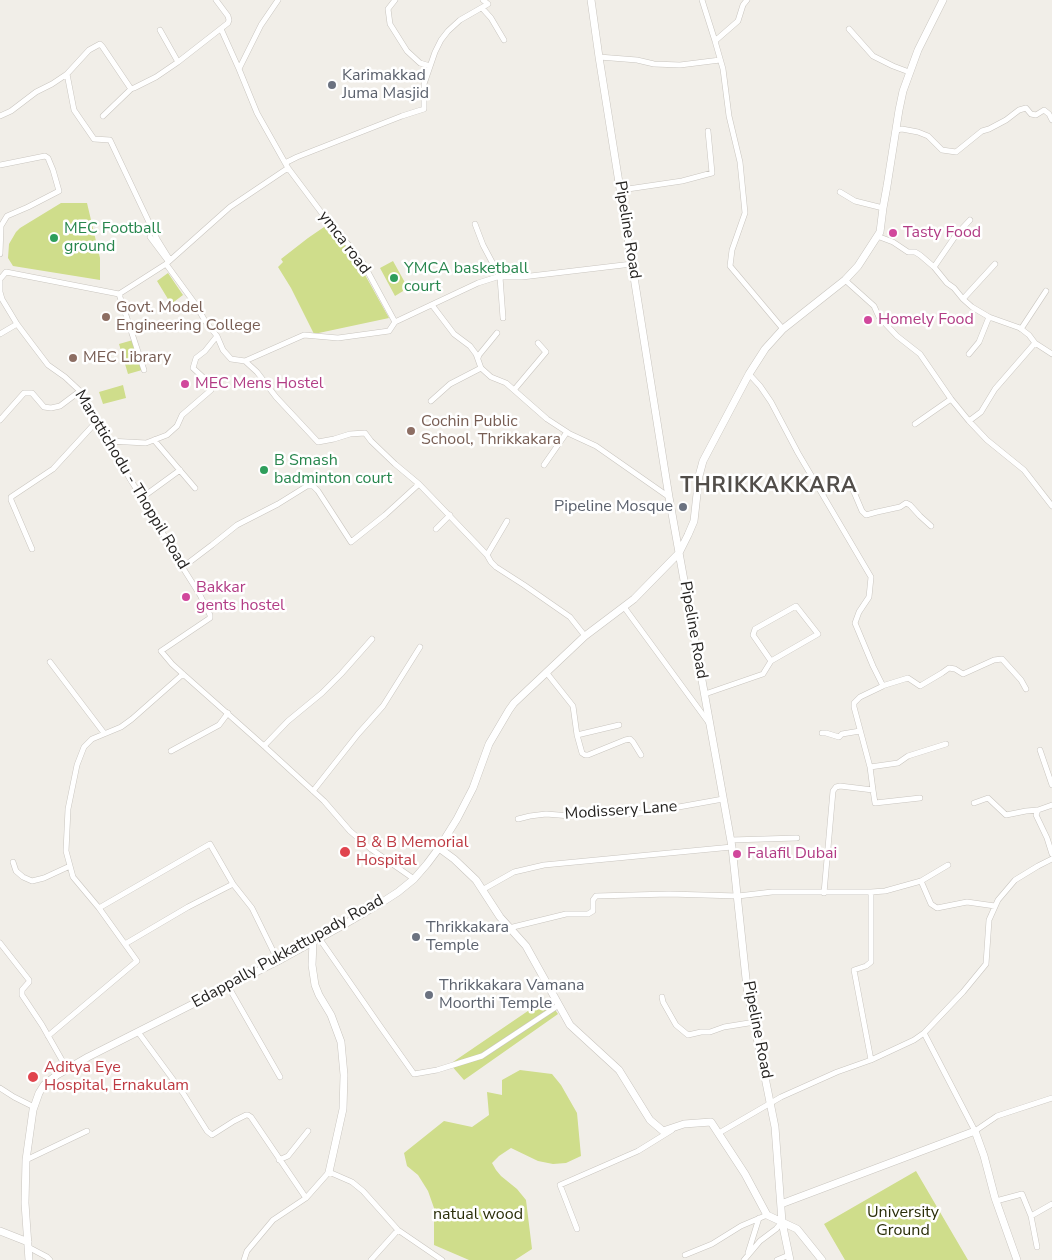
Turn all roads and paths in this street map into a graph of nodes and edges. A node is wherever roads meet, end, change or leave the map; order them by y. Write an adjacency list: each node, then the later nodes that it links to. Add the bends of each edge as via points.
1 (216, 0): 10 (street, via 229,20)
2 (278, 0): 19 (street)
3 (395, 0): 18 (street, via 388,9 390,24 407,51 420,63)
4 (483, 0): 9 (street, via 488,4)
5 (591, 0): 15 (street, Pipeline Road)
6 (702, 0): 14 (street)
7 (747, 0): 14 (street, via 742,5 738,21)
8 (943, 0): 20 (street, Edappally Pukkattupady Road)
9 (482, 8): 13 (street); 18 (street, via 448,31)
10 (221, 29): 17 (street); 19 (street)
11 (849, 29): 20 (street, via 873,56)
12 (160, 30): 17 (street)
13 (504, 40)
14 (715, 40): 16 (street)
15 (599, 57): 16 (street, via 680,66); 30 (street, Pipeline Road)
16 (720, 60): 54 (street, via 740,162 744,213 730,266)
17 (178, 62): 22 (street)
18 (430, 66): 29 (street, via 424,84 424,109 297,156)
19 (239, 69): 29 (street, via 257,113)
20 (909, 72): 26 (street, Edappally Pukkattupady Road)
21 (67, 74): 22 (street, via 89,50 100,44); 23 (street); 38 (street, via 74,110 94,139 110,140)
22 (131, 89): 24 (street)
23 (0, 116)
24 (103, 116)
25 (1052, 120): 26 (street, via 1044,110 1036,115 1026,108 1019,110 982,131 956,152 942,150 928,136 918,132)
26 (896, 130): 32 (street, Edappally Pukkattupady Road)
27 (708, 131): 30 (street, via 712,173)
28 (0, 165): 37 (street, via 45,156 59,191 7,216 1,226)
29 (287, 166): 38 (street, via 230,207); 52 (street, ymca road, via 363,263)
30 (621, 190): 39 (street, Pipeline Road)
31 (840, 192): 32 (street, via 855,201)
32 (883, 208): 35 (street, Edappally Pukkattupady Road)
33 (970, 220): 41 (street)
34 (475, 224): 42 (street)
35 (877, 236): 41 (street, via 908,252 915,252); 44 (street, Edappally Pukkattupady Road)
36 (150, 237): 38 (street)
37 (0, 254)
38 (168, 262): 46 (street); 58 (street)
39 (632, 264): 42 (street); 85 (street, Pipeline Road)
40 (995, 264): 48 (street)
41 (934, 266): 48 (street)
42 (500, 277): 49 (street, via 478,283); 51 (street)
43 (0, 278): 46 (street, Marottichodu - Thoppil Road, via 6,272); 47 (street, Marottichodu - Thoppil Road)
44 (845, 280): 54 (street, Edappally Pukkattupady Road); 70 (street, via 874,306 879,317 897,336 920,354)
45 (1046, 291): 55 (street)
46 (119, 294): 66 (street)
47 (1, 299): 53 (street, Marottichodu - Thoppil Road)
48 (963, 299): 50 (street)
49 (432, 305): 52 (street); 63 (street)
50 (989, 317): 55 (street); 61 (street, via 979,342)
51 (503, 318)
52 (396, 322): 64 (street, via 389,331 338,338 304,335)
53 (17, 324): 57 (street); 69 (street, Marottichodu - Thoppil Road, via 48,365)
54 (783, 329): 67 (street, Edappally Pukkattupady Road, via 765,348)
55 (1021, 329): 59 (street)
56 (497, 333): 63 (street)
57 (0, 334)
58 (217, 336): 64 (street, via 231,359); 77 (street, via 196,358 193,368 211,390 182,415 167,435)
59 (1035, 342): 62 (street); 74 (street, via 995,389 981,412)
60 (538, 343): 68 (street, via 546,352)
61 (969, 354)
62 (1052, 354)
63 (478, 359): 65 (street)
64 (245, 360): 81 (street, via 318,442 366,433)
65 (480, 368): 68 (street); 71 (street, via 450,384)
66 (144, 370)
67 (748, 374): 83 (street, via 771,402); 92 (street, Edappally Pukkattupady Road, via 700,469 694,521)
68 (514, 390): 76 (street, via 547,419)
69 (80, 391): 72 (street, via 60,406 51,408 44,407 32,393 24,393); 73 (street, Marottichodu - Thoppil Road)
70 (951, 399): 74 (street); 75 (street)
71 (431, 401)
72 (0, 420)
73 (98, 420): 78 (street, Marottichodu - Thoppil Road); 91 (street, via 53,469 11,497)
74 (969, 421): 86 (street, via 1024,470)
75 (915, 424)
76 (568, 432): 79 (street); 85 (street, via 596,446)
77 (154, 440): 78 (street, via 146,443); 80 (street)
78 (109, 441): 94 (street, Marottichodu - Thoppil Road)
79 (544, 466)
80 (180, 470): 82 (street); 84 (street)
81 (419, 484): 87 (street); 94 (street, via 351,542 318,491 307,486 237,525)
82 (195, 488)
83 (822, 493): 89 (street, via 848,483 866,516 906,503); 103 (street, via 871,577 869,597 858,612 855,624)
84 (147, 494)
85 (669, 498): 92 (street, Pipeline Road)
86 (1052, 506)
87 (450, 515): 90 (street); 93 (street)
88 (507, 522): 93 (street)
89 (931, 526)
90 (436, 529)
91 (32, 550)
92 (679, 553): 95 (street, Edappally Pukkattupady Road); 105 (street, Pipeline Road)
93 (487, 555): 96 (street, via 496,567 570,617)
94 (183, 567): 102 (street, Marottichodu - Thoppil Road, via 210,615 161,651)
95 (624, 607): 96 (street, Edappally Pukkattupady Road); 108 (street)
96 (585, 636): 101 (street, Edappally Pukkattupady Road)
97 (372, 639): 114 (street)
98 (420, 647): 120 (street, via 383,706)
99 (771, 661): 99 (street, via 818,634 796,606 755,629 753,635); 105 (street, via 763,674)
100 (50, 662): 110 (street)
101 (546, 672): 112 (street, via 573,706); 130 (street, Edappally Pukkattupady Road, via 509,710 489,744 466,804)
102 (183, 674): 106 (street, Marottichodu - Thoppil Road); 110 (street, via 121,727)
103 (882, 686): 104 (street, via 908,678 920,686 949,668 963,674 1002,659); 109 (street, via 854,703)
104 (1026, 689)
105 (705, 694): 108 (street, Pipeline Road)
106 (228, 713): 114 (street, Marottichodu - Thoppil Road); 116 (street, via 219,725)
107 (619, 725): 112 (street)
108 (710, 725): 123 (street, Pipeline Road)
109 (860, 732): 111 (street, via 839,737); 118 (street)
110 (104, 734): 135 (street, via 84,747 77,765 68,809 66,850)
111 (822, 734)
112 (577, 735): 117 (street, via 585,755 624,740 633,742)
113 (946, 744): 118 (street, via 908,756 898,763)
114 (264, 746): 120 (street, Marottichodu - Thoppil Road)
115 (1040, 750): 119 (street)
116 (171, 751)
117 (640, 754)
118 (870, 767): 121 (street)
119 (1052, 785)
120 (312, 790): 136 (street, Marottichodu - Thoppil Road, via 350,831)
121 (873, 790): 122 (street, via 875,803); 141 (street, via 840,786 833,791)
122 (920, 798)
123 (723, 799): 127 (street, Modissery Lane, via 643,812 571,816 546,814); 129 (street, Pipeline Road)
124 (974, 803): 126 (street, via 988,798 1006,815)
125 (1052, 805): 126 (street)
126 (1038, 810): 131 (street, via 1036,816)
127 (518, 819)
128 (797, 838): 129 (street)
129 (732, 843): 139 (street, via 544,865 514,872); 142 (street, Pipeline Road)
130 (439, 848): 136 (street, Edappally Pukkattupady Road); 139 (street, via 476,880)
131 (1052, 854)
132 (1052, 859): 143 (street, via 1015,880)
133 (13, 862): 135 (street, via 23,877 32,881)
134 (948, 865): 137 (street)
135 (70, 866): 144 (street, via 73,877)
136 (414, 879): 146 (street, Edappally Pukkattupady Road, via 381,903)
137 (921, 881): 140 (street); 143 (street, via 936,908 967,902)
138 (233, 884): 144 (street, via 210,844); 148 (street); 149 (street, via 252,908)
139 (482, 890): 145 (street)
140 (872, 892): 141 (street); 157 (street, via 871,962 854,970)
141 (824, 893): 142 (street, via 772,892)
142 (738, 896): 145 (street, via 596,896 593,911 588,914 566,914); 153 (street, Pipeline Road)
143 (996, 906): 155 (street, via 989,920 986,964)
144 (98, 908): 148 (street)
145 (510, 928): 152 (street, via 526,946)
146 (316, 940): 149 (street, Edappally Pukkattupady Road); 152 (street, via 414,1074 482,1056); 171 (street, via 312,965 315,985 331,1015 340,1042 344,1075 343,1110)
147 (0, 943): 156 (street, via 29,980 22,994)
148 (125, 944): 156 (street, via 137,961)
149 (278, 961): 150 (street, Edappally Pukkattupady Road)
150 (228, 986): 154 (street, Edappally Pukkattupady Road); 159 (street)
151 (662, 997): 153 (street, via 676,1025 688,1035)
152 (559, 1005): 164 (street, via 570,1025 619,1070 650,1120 662,1131)
153 (755, 1022): 162 (street, Pipeline Road)
154 (138, 1032): 158 (street, Edappally Pukkattupady Road); 170 (street, via 212,1136 246,1114)
155 (924, 1033): 157 (street); 165 (street)
156 (48, 1036): 158 (street)
157 (871, 1060): 162 (street)
158 (67, 1069): 163 (street, Edappally Pukkattupady Road, via 44,1085)
159 (280, 1077)
160 (0, 1088): 163 (street)
161 (1052, 1098): 165 (street, via 998,1116)
162 (770, 1102): 168 (street); 174 (street, Pipeline Road, via 776,1128)
163 (34, 1107): 169 (street, Edappally Pukkattupady Road)
164 (681, 1125): 168 (street, via 711,1122); 180 (street, via 638,1150 560,1185)
165 (975, 1130): 173 (street); 174 (street)
166 (86, 1131): 169 (street)
167 (308, 1132): 170 (street, via 288,1156)
168 (719, 1133): 176 (street)
169 (26, 1160): 183 (street, Edappally Pukkattupady Road)
170 (279, 1160): 172 (street)
171 (329, 1172): 172 (street); 182 (street, via 352,1182)
172 (306, 1198): 190 (street, via 273,1220 247,1251)
173 (996, 1201): 177 (street, via 1022,1194); 195 (street)
174 (781, 1204): 179 (street, Pipeline Road)
175 (1052, 1204): 177 (street)
176 (766, 1215): 178 (street); 179 (street)
177 (1031, 1216): 184 (street)
178 (759, 1218): 185 (street); 187 (street)
179 (782, 1222): 186 (street, Pipeline Road); 187 (street); 194 (street, via 797,1229)
180 (577, 1229)
181 (0, 1230): 183 (street)
182 (398, 1230): 191 (street); 192 (street)
183 (28, 1245): 188 (street, Edappally Pukkattupady Road); 189 (street)
184 (1037, 1247)
185 (685, 1255)
186 (789, 1257): 193 (street)
187 (746, 1258)
188 (29, 1260)
189 (50, 1260)
190 (244, 1260)
191 (371, 1260)
192 (442, 1260)
193 (777, 1260)
194 (822, 1260)
195 (1017, 1260)

